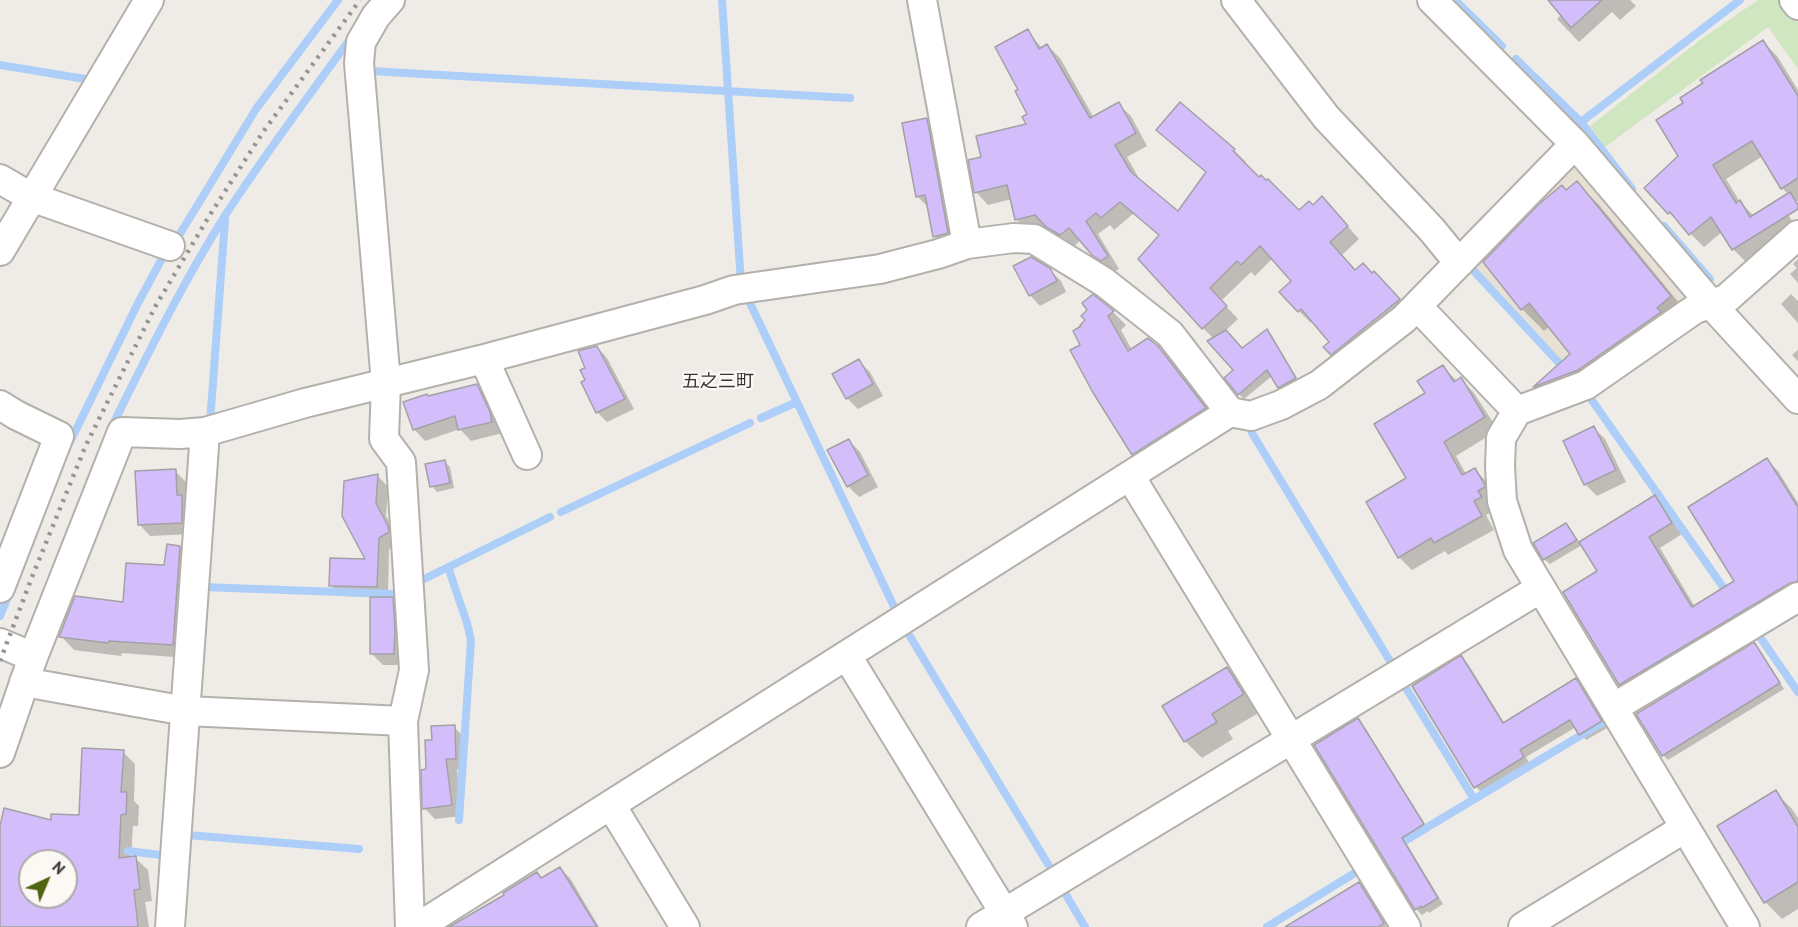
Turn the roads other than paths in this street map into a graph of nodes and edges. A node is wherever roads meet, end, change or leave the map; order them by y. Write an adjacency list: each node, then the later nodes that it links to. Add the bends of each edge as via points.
1 (149, 0): 10 (street)
2 (390, 0): 19 (street, via 362,42 360,63)
3 (922, 0): 12 (street)
4 (1236, 0): 15 (street, via 1326,117)
5 (1432, 0): 8 (street)
6 (1794, 0): 7 (street)
7 (1798, 5)
8 (1575, 144): 15 (street); 16 (street)
9 (0, 179): 10 (street)
10 (31, 197): 13 (street); 14 (street)
11 (1798, 235): 16 (street, via 1726,299)
12 (967, 244): 18 (street, via 880,269 734,290); 23 (street, via 1034,239 1104,282 1170,334)
13 (170, 246)
14 (0, 251)
15 (1459, 263): 17 (street)
16 (1711, 304): 20 (street); 22 (street, via 1695,309 1586,385)
17 (1417, 306): 22 (street); 23 (street, via 1319,385 1251,416)
18 (484, 359): 19 (street); 25 (street)
19 (386, 383): 24 (street); 35 (street, via 384,439 401,462 414,670)
20 (1798, 399)
21 (0, 405): 27 (street, via 59,436)
22 (1517, 411): 28 (street, via 1501,438 1502,501 1518,550)
23 (1230, 412): 26 (street)
24 (205, 432): 32 (street, via 122,432); 34 (street)
25 (527, 455)
26 (1130, 476): 31 (street); 36 (street)
27 (0, 588)
28 (1541, 588): 33 (street); 36 (street)
29 (1798, 597): 33 (street)
30 (0, 644): 32 (street)
31 (847, 656): 38 (street); 40 (street)
32 (29, 669): 34 (street); 37 (street)
33 (1613, 708): 39 (street)
34 (186, 711): 35 (street); 41 (street)
35 (403, 721): 42 (street)
36 (1292, 740): 40 (street); 45 (street)
37 (0, 753)
38 (611, 805): 43 (street); 44 (street)
39 (1685, 828): 46 (street); 47 (street)
40 (1000, 922)
41 (170, 927)
42 (410, 927)
43 (418, 927)
44 (685, 927)
45 (1406, 927)
46 (1523, 927)
47 (1745, 927)

